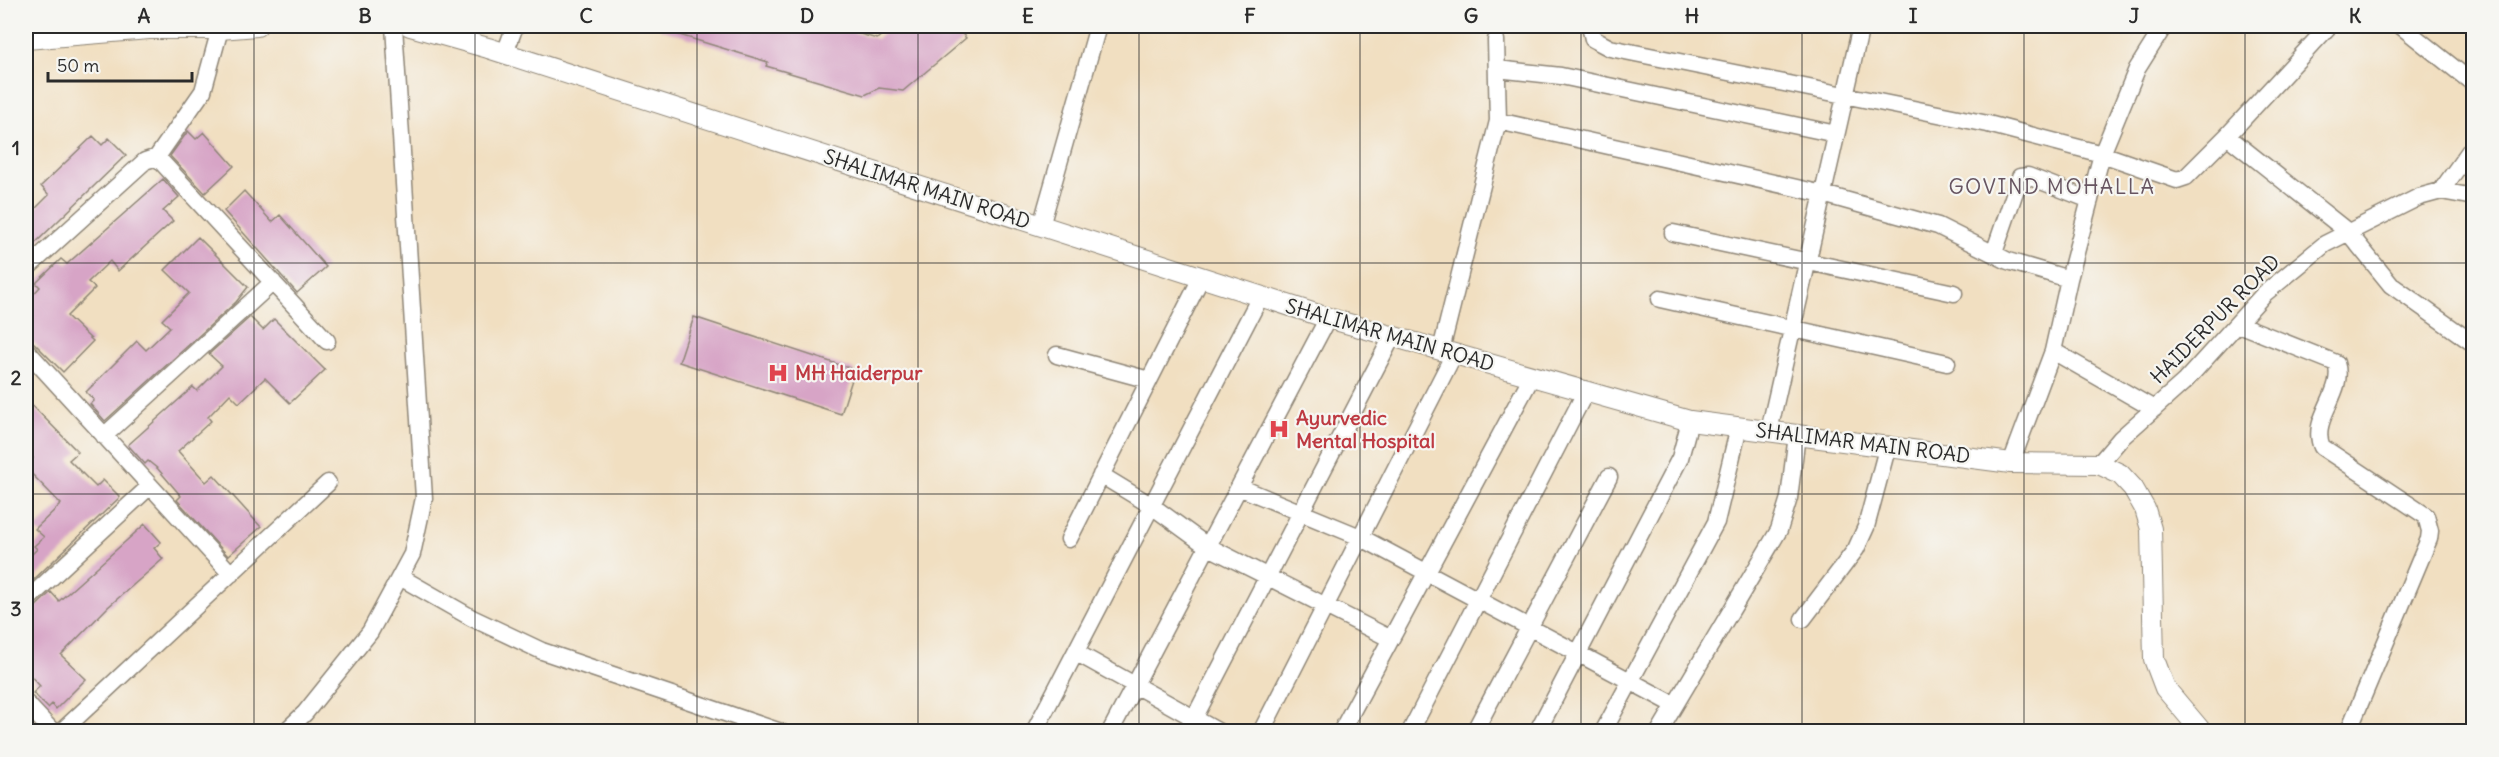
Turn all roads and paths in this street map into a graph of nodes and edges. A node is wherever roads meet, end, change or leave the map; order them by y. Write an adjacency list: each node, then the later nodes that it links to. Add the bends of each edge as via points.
1 (257, 26): 11 (street)
2 (394, 26): 75 (street, via 424,498 412,554)
3 (410, 26): 14 (street, SHALIMAR MAIN ROAD)
4 (515, 26): 14 (street)
5 (1098, 26): 28 (street)
6 (1590, 26): 17 (street, via 1593,39 1610,48)
7 (1861, 26): 17 (street)
8 (2164, 26): 22 (street, via 2137,69)
9 (2329, 26): 20 (street)
10 (2401, 26): 16 (street)
11 (220, 29): 12 (street, via 149,29); 23 (street, via 203,90)
12 (26, 39)
13 (1496, 40): 15 (street)
14 (505, 53): 28 (street, SHALIMAR MAIN ROAD)
15 (1497, 69): 18 (street); 19 (street, via 1561,76)
16 (2474, 84)
17 (1845, 94): 19 (street); 22 (street, via 1988,124)
18 (1498, 121): 25 (street); 48 (street)
19 (1836, 134): 25 (street)
20 (2227, 136): 22 (street, via 2182,179); 29 (street)
21 (2474, 146): 24 (street)
22 (2102, 154): 27 (street)
23 (157, 157): 33 (street, via 145,161); 36 (street)
24 (2441, 191): 26 (street, HAIDERPUR ROAD); 29 (street, HAIDERPUR ROAD, via 2419,197)
25 (1823, 194): 31 (street, via 1938,226); 32 (street)
26 (2474, 197)
27 (2090, 200): 31 (street, via 2028,176 2020,177); 35 (street)
28 (1041, 226): 34 (street, SHALIMAR MAIN ROAD)
29 (2348, 232): 41 (street, HAIDERPUR ROAD, via 2316,251 2264,294); 45 (street, via 2391,285)
30 (1673, 233): 32 (street)
31 (1994, 253): 35 (street, via 2017,265)
32 (1807, 261): 37 (street); 42 (street)
33 (26, 269)
34 (1201, 278): 38 (street, SHALIMAR MAIN ROAD); 52 (street)
35 (2069, 279): 47 (street)
36 (273, 282): 44 (street); 59 (street)
37 (1954, 293)
38 (1260, 297): 40 (street, SHALIMAR MAIN ROAD); 68 (street)
39 (1660, 299): 42 (street)
40 (1328, 318): 43 (street, SHALIMAR MAIN ROAD); 67 (street)
41 (2238, 324): 54 (street, HAIDERPUR ROAD, via 2186,381); 105 (street, via 2336,363 2337,380 2319,429 2322,447 2426,516 2429,523 2429,539)
42 (1792, 328): 50 (street); 57 (street)
43 (1392, 337): 48 (street, SHALIMAR MAIN ROAD); 69 (street)
44 (327, 341)
45 (2474, 344)
46 (26, 350): 59 (street)
47 (2053, 351): 54 (street); 61 (street)
48 (1448, 352): 51 (street, SHALIMAR MAIN ROAD); 70 (street)
49 (1057, 355): 52 (street)
50 (1947, 363)
51 (1532, 376): 53 (street, SHALIMAR MAIN ROAD); 73 (street)
52 (1149, 380): 63 (street)
53 (1586, 392): 55 (street, SHALIMAR MAIN ROAD); 77 (street)
54 (2154, 409): 62 (street, HAIDERPUR ROAD)
55 (1690, 421): 56 (street, SHALIMAR MAIN ROAD); 84 (street, via 1680,458)
56 (1739, 427): 57 (street, SHALIMAR MAIN ROAD); 85 (street, via 1716,522)
57 (1769, 431): 58 (street, SHALIMAR MAIN ROAD)
58 (1797, 435): 60 (street, SHALIMAR MAIN ROAD); 88 (street, via 1790,498 1779,530)
59 (104, 436): 66 (street)
60 (1888, 445): 61 (street, SHALIMAR MAIN ROAD); 80 (street, via 1866,527 1856,549)
61 (2011, 463): 62 (street, SHALIMAR MAIN ROAD)
62 (2099, 464): 90 (street, SHALIMAR MAIN ROAD, via 2120,474 2145,509 2151,529 2154,659 2165,688)
63 (1101, 475): 68 (street); 71 (street)
64 (1610, 477): 81 (street)
65 (328, 483): 74 (street)
66 (150, 486): 74 (street); 78 (street)
67 (1239, 487): 69 (street); 72 (street)
68 (1152, 506): 72 (street); 83 (street)
69 (1301, 513): 70 (street); 76 (street)
70 (1360, 537): 73 (street); 79 (street)
71 (1069, 539)
72 (1207, 546): 76 (street); 86 (street)
73 (1426, 573): 77 (street); 82 (street)
74 (231, 574): 92 (street)
75 (400, 577): 93 (street, via 370,632); 94 (street, via 472,618 542,651)
76 (1267, 577): 79 (street); 89 (street)
77 (1478, 600): 81 (street); 100 (street)
78 (26, 601)
79 (1325, 606): 82 (street); 98 (street)
80 (1803, 619)
81 (1529, 628): 84 (street); 101 (street)
82 (1391, 639): 99 (street)
83 (1077, 653): 86 (street); 95 (street)
84 (1576, 653): 85 (street); 102 (street)
85 (1629, 681): 88 (street); 103 (street)
86 (1134, 685): 89 (street); 96 (street)
87 (26, 703): 91 (street)
88 (1675, 705): 104 (street)
89 (1190, 725): 97 (street)
90 (2199, 731)
91 (53, 732)
92 (61, 732)
93 (285, 732)
94 (781, 732)
95 (1034, 732)
96 (1110, 732)
97 (1218, 732)
98 (1261, 732)
99 (1341, 732)
100 (1410, 732)
101 (1474, 732)
102 (1537, 732)
103 (1603, 732)
104 (1659, 732)
105 (2348, 732)

